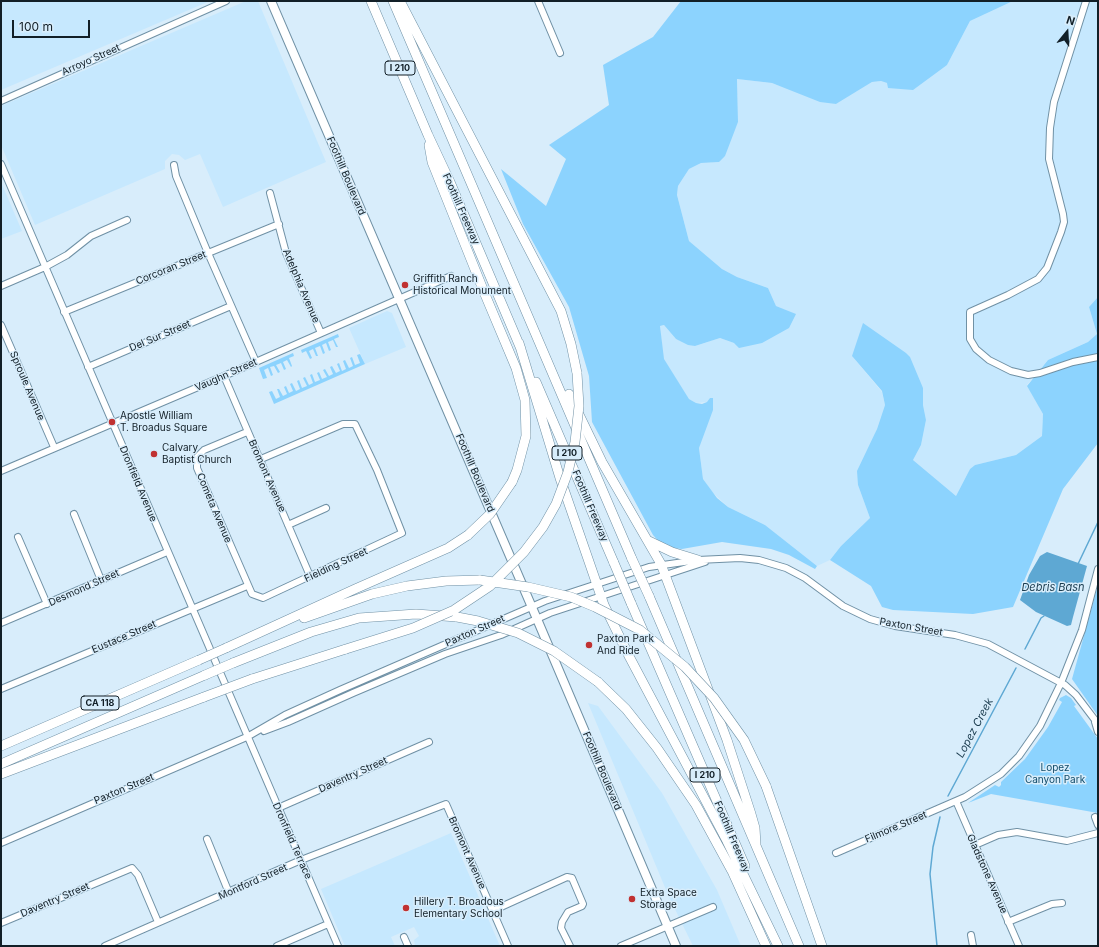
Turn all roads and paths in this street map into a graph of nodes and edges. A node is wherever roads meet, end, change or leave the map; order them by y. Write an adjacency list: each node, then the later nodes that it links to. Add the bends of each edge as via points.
1 (226, 1): 9 (street, Arroyo Street)
2 (271, 1): 20 (main road, Foothill Boulevard)
3 (371, 1): 10 (highway, Foothill Freeway / I 210)
4 (393, 1): 25 (highway, Foothill Freeway / I 210)
5 (400, 1): 67 (highway, bridge, via 561,311 577,373 579,406 568,472 556,504 524,552 490,586 454,610 413,628 252,679)
6 (538, 1): 8 (street)
7 (1086, 1): 27 (street, via 1054,102 1050,128 1049,159 1063,214 1061,232 1047,268 1038,279 970,312 972,345 989,360 1011,371 1028,375)
8 (560, 53)
9 (1, 100)
10 (428, 136): 26 (highway, Foothill Freeway / I 210); 58 (highway, bridge, via 432,162 516,368 525,400 526,436 517,470 512,482 490,514 468,535 448,548)
11 (1, 164): 17 (street, Dronfield Avenue)
12 (174, 165): 16 (street, via 176,176)
13 (270, 193): 15 (street, Adelphia Avenue)
14 (126, 220): 17 (street, via 90,236 67,255)
15 (278, 224): 16 (street, Corcoran Street); 24 (street, Adelphia Avenue, via 286,253)
16 (208, 253): 21 (street); 22 (street, Corcoran Street)
17 (45, 267): 19 (street); 22 (street, Dronfield Avenue)
18 (451, 276): 20 (street, Vaughn Street)
19 (1, 286)
20 (399, 299): 24 (street, Vaughn Street); 54 (main road, Foothill Boulevard)
21 (231, 306): 28 (street); 29 (street, Del Sur Street)
22 (64, 312): 29 (street, Dronfield Avenue)
23 (1, 325): 33 (street, Sproule Avenue)
24 (321, 333): 28 (street, Vaughn Street)
25 (537, 336): 40 (highway, via 552,358 602,462); 76 (highway, Foothill Freeway / I 210, bridge)
26 (519, 343): 49 (highway, via 560,478); 100 (highway, Foothill Freeway / I 210, bridge)
27 (1098, 357)
28 (256, 362): 30 (street, Vaughn Street)
29 (88, 367): 31 (street, Dronfield Avenue)
30 (224, 376): 31 (street, Vaughn Street); 32 (street, Bromont Avenue)
31 (112, 424): 33 (street, Vaughn Street); 41 (street, Dronfield Avenue)
32 (248, 432): 34 (street, Bromont Avenue); 50 (street, Cometa Avenue, via 204,450 197,457 197,468)
33 (54, 447): 35 (street, Vaughn Street)
34 (261, 459): 38 (street, Bromont Avenue); 47 (street, Fielding Street, via 343,424 355,424 402,533)
35 (1, 471)
36 (326, 508): 38 (street)
37 (74, 514): 48 (street)
38 (288, 525): 47 (street, Bromont Avenue)
39 (18, 537): 53 (street)
40 (649, 541): 42 (highway); 44 (highway)
41 (167, 552): 48 (street, Desmond Street); 55 (street, Dronfield Avenue)
42 (698, 560): 43 (street, Paxton Street); 44 (street, Paxton Street)
43 (714, 560): 46 (street, Paxton Street); 59 (street, Paxton Street, via 747,558 776,564 805,578 857,614 889,625 974,639)
44 (661, 564): 46 (highway); 49 (street, Paxton Street)
45 (1098, 569): 59 (street, Filmore Street, via 1082,630)
46 (664, 575): 52 (street, Paxton Street); 76 (highway, via 727,740 755,828)
47 (310, 576): 51 (street, Fielding Street)
48 (101, 580): 53 (street, Desmond Street)
49 (596, 584): 52 (highway); 54 (street, Paxton Street)
50 (247, 586): 51 (street, Cometa Avenue, via 252,594 258,597); 55 (street, Eustace Street)
51 (268, 595)
52 (601, 597): 56 (street, Paxton Street); 100 (highway)
53 (47, 604): 57 (street, Desmond Street)
54 (532, 606): 56 (main road, Foothill Boulevard); 63 (street, Paxton Street, via 285,715)
55 (191, 609): 60 (street, Eustace Street); 63 (street, Dronfield Avenue)
56 (537, 619): 63 (street, Paxton Street); 88 (main road, Foothill Boulevard)
57 (1, 623)
58 (226, 648): 65 (highway, CA 118, bridge); 102 (highway, bridge, via 372,594 446,581 480,580 535,588 571,597 606,612 640,630 685,667 714,698 744,740 766,786)
59 (1061, 683): 61 (street, Paxton Street, via 1076,695); 68 (street, Filmore Street, via 1040,726 1019,756 997,776)
60 (1, 689)
61 (1096, 723): 62 (street, Paxton Street)
62 (1098, 732)
63 (247, 737): 70 (street, Dronfield Terrace); 75 (street, Paxton Street)
64 (429, 742): 70 (street, Daventry Street)
65 (1, 746)
66 (1, 764): 99 (highway, bridge, via 205,675 311,632 359,618 416,614 457,617 486,623 518,633 554,651 598,682 626,708 696,805 732,872)
67 (1, 774)
68 (956, 801): 77 (street, Gladstone Avenue); 78 (street, Filmore Street)
69 (446, 804): 79 (street, Montford Street); 83 (street, Bromont Avenue)
70 (278, 808): 79 (street, Dronfield Terrace)
71 (1095, 816): 72 (street)
72 (1098, 825)
73 (1098, 833): 77 (street, via 1067,841 1017,832 998,835)
74 (207, 840): 80 (street)
75 (1, 843)
76 (756, 845): 101 (highway, Foothill Freeway / I 210)
77 (975, 845): 85 (street, Gladstone Avenue)
78 (836, 853)
79 (301, 860): 80 (street, Montford Street); 87 (street, Dronfield Terrace)
80 (230, 893): 84 (street, Montford Street)
81 (1062, 903): 85 (street, via 1052,904)
82 (713, 906): 88 (street)
83 (492, 910): 95 (street, Bromont Avenue); 96 (street, via 567,877 572,878 583,904 568,912 562,922 561,928)
84 (158, 922): 86 (street, Daventry Street, via 138,875 132,868); 91 (street, Montford Street)
85 (1008, 922): 104 (street, Gladstone Avenue)
86 (1, 923)
87 (328, 924): 92 (street); 93 (street, Dronfield Terrace)
88 (667, 926): 97 (street); 98 (main road, Foothill Boulevard)
89 (971, 935): 103 (street)
90 (404, 937): 94 (street)
91 (105, 946)
92 (277, 946)
93 (338, 946)
94 (408, 946)
95 (508, 946)
96 (570, 946)
97 (621, 946)
98 (676, 946)
99 (766, 946)
100 (779, 946)
101 (799, 946)
102 (822, 946)
103 (973, 946)
104 (1019, 946)

